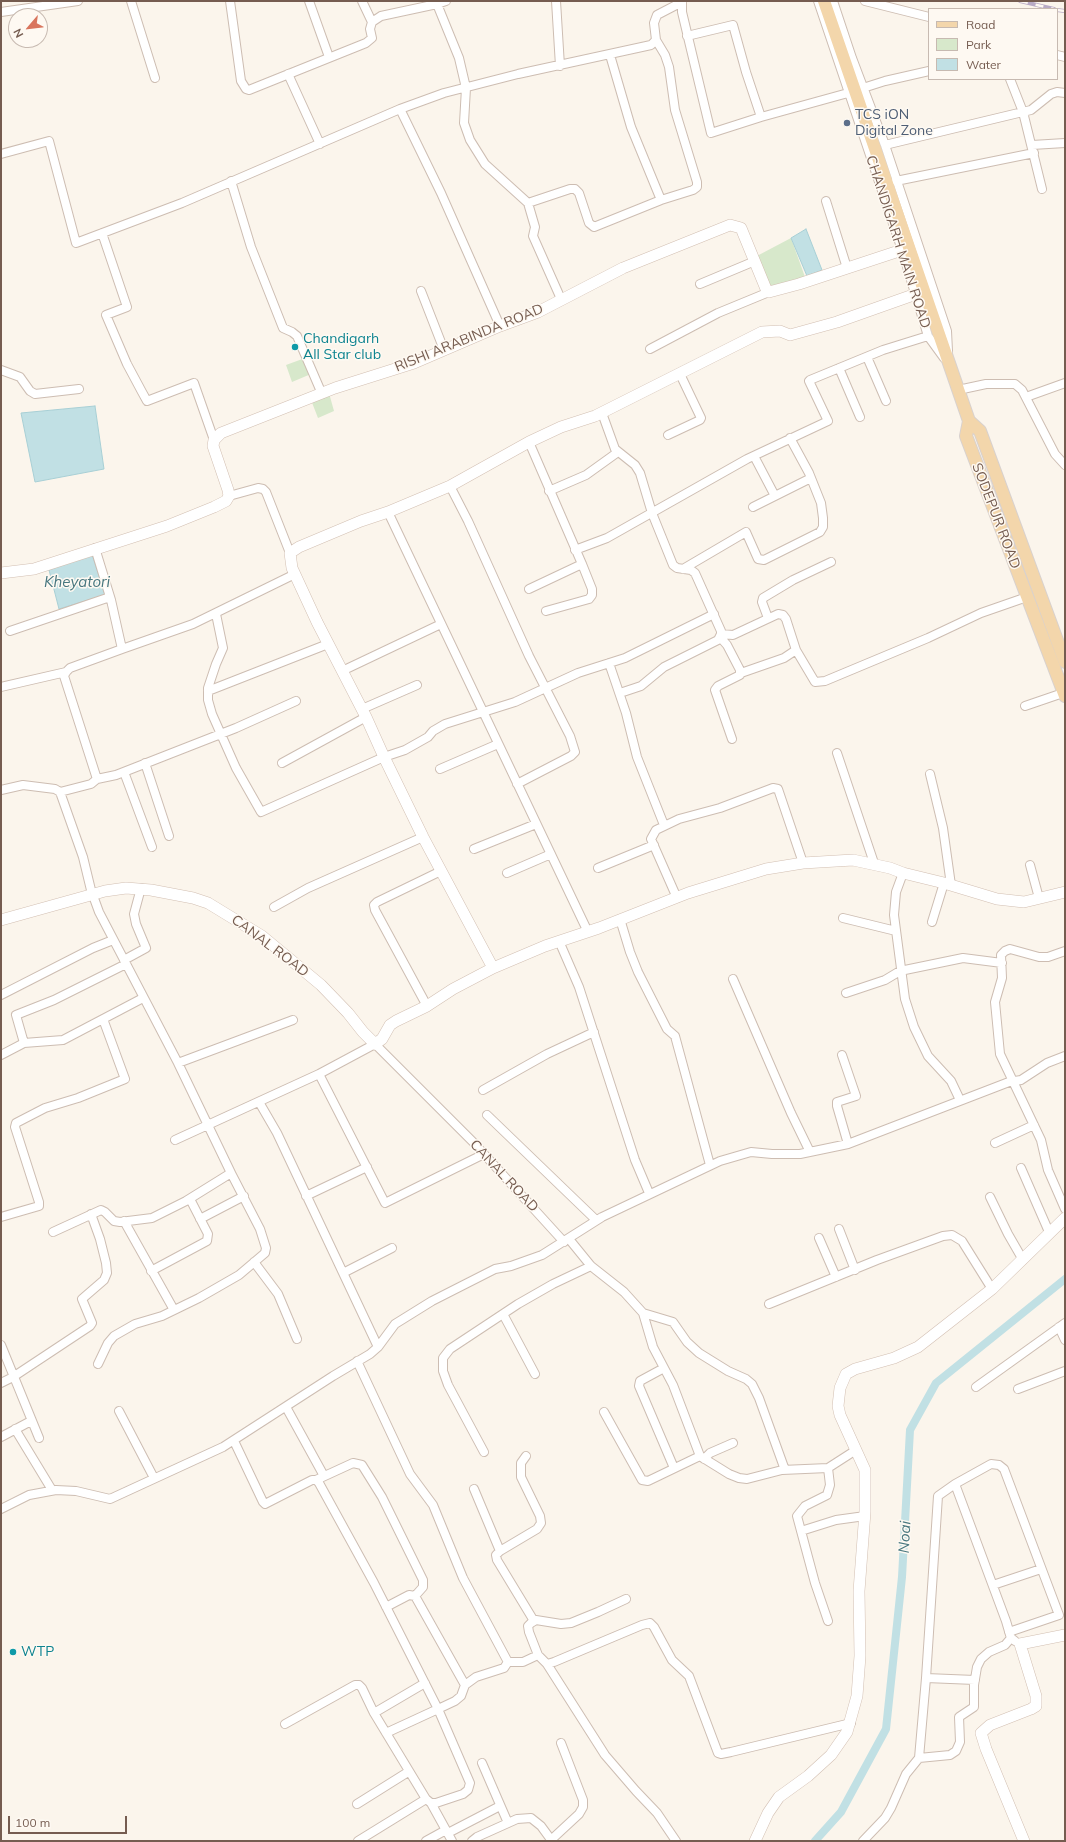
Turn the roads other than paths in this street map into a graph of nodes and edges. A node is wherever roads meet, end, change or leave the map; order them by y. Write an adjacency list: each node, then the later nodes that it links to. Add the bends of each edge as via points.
1 (78, 1): 14 (street)
2 (131, 1): 24 (street)
3 (230, 1): 23 (street, via 244,86 249,90)
4 (309, 1): 20 (street)
5 (362, 1): 16 (street)
6 (446, 1): 12 (street)
7 (556, 1): 21 (street)
8 (818, 1): 29 (street, CHANDIGARH MAIN ROAD)
9 (824, 1): 54 (main road, SODEPUR ROAD)
10 (833, 1): 27 (street)
11 (865, 1): 15 (street)
12 (437, 2): 16 (street, via 381,16); 26 (street, via 459,58)
13 (682, 2): 17 (street); 18 (street, via 657,15 654,24)
14 (1, 12)
15 (928, 17)
16 (372, 22): 20 (street, via 372,38 366,44)
17 (687, 36): 32 (street, via 733,26); 32 (street, via 711,133)
18 (656, 40): 19 (street, via 648,47); 41 (street, via 665,54 669,67 675,110 697,182 697,187 693,190)
19 (610, 55): 21 (street); 41 (street, via 631,126)
20 (329, 57): 23 (street)
21 (560, 66): 26 (street)
22 (928, 71): 27 (street, via 885,80)
23 (288, 74): 34 (street)
24 (155, 78)
25 (1010, 80): 31 (street)
26 (466, 88): 30 (street); 43 (street, via 464,123 470,140 485,164)
27 (863, 88): 35 (street)
28 (1065, 92): 31 (street, via 1051,94 1031,110)
29 (848, 93): 32 (street); 45 (street, CHANDIGARH MAIN ROAD)
30 (400, 109): 34 (street); 53 (street, via 441,192)
31 (1023, 112): 35 (street); 36 (street)
32 (761, 117)
33 (1065, 143): 36 (street)
34 (320, 144): 38 (street)
35 (885, 145): 39 (street)
36 (1033, 149): 39 (street); 40 (street)
37 (1, 154): 44 (street, via 49,141 76,243)
38 (231, 181): 44 (street, via 182,203); 65 (street, via 251,247 283,328 297,336)
39 (896, 181): 58 (street, via 947,331)
40 (1042, 190)
41 (661, 200): 43 (street, via 594,227 589,224 579,193 575,189)
42 (826, 201): 47 (street)
43 (528, 203): 52 (street, via 535,227 533,236)
44 (102, 233): 73 (street, via 127,307 106,315 142,392 147,401 194,383)
45 (902, 250): 47 (street); 51 (street, CHANDIGARH MAIN ROAD)
46 (755, 261): 48 (street); 50 (street, RISHI ARABINDA ROAD); 52 (street, RISHI ARABINDA ROAD, via 741,228 730,225 623,268)
47 (847, 268): 50 (street)
48 (700, 284)
49 (421, 291): 56 (street)
50 (769, 292): 55 (street, via 718,313)
51 (916, 294): 54 (street, CHANDIGARH MAIN ROAD); 61 (street, via 838,322 790,335 780,331 762,332)
52 (561, 299): 53 (street, RISHI ARABINDA ROAD, via 538,312)
53 (500, 326): 56 (street, RISHI ARABINDA ROAD)
54 (933, 335): 57 (street); 58 (main road, SODEPUR ROAD)
55 (650, 349)
56 (444, 350): 65 (street, RISHI ARABINDA ROAD, via 414,363)
57 (867, 357): 59 (street); 67 (street)
58 (949, 365): 64 (main road, SODEPUR ROAD)
59 (840, 368): 69 (street); 72 (street, via 809,381 828,421)
60 (1, 370): 63 (street, via 20,377 35,394)
61 (680, 374): 68 (street); 71 (street, via 701,418)
62 (1065, 383): 66 (street)
63 (79, 389)
64 (958, 390): 66 (street, via 986,384 1014,384); 70 (main road, SODEPUR ROAD)
65 (322, 394): 73 (street, RISHI ARABINDA ROAD, via 221,433)
66 (1026, 397): 77 (street, via 1055,454)
67 (886, 401)
68 (602, 413): 74 (street); 75 (street)
69 (860, 417)
70 (969, 421): 96 (main road, SODEPUR ROAD, via 966,436); 107 (main road, via 980,432)
71 (668, 435)
72 (790, 438): 76 (street); 78 (street)
73 (214, 440): 81 (street, via 213,446)
74 (528, 442): 79 (street); 80 (street)
75 (618, 452): 80 (street, via 586,475); 85 (street, via 635,465 640,473)
76 (754, 456): 82 (street); 85 (street)
77 (1065, 465)
78 (811, 478): 82 (street); 91 (street, via 821,503 823,526 820,532 764,560 758,559 746,532)
79 (450, 486): 84 (street); 114 (street)
80 (549, 491): 87 (street)
81 (229, 496): 86 (street, via 226,501 214,507 167,526); 88 (street, via 263,489)
82 (775, 496): 83 (street)
83 (753, 507)
84 (388, 512): 88 (street, via 361,520); 101 (street)
85 (652, 513): 87 (street, via 607,538); 91 (street, via 673,565)
86 (95, 548): 92 (street, via 34,569); 95 (street)
87 (575, 550): 90 (street)
88 (290, 553): 93 (street)
89 (831, 562): 100 (street, via 792,580 763,598)
90 (582, 564): 94 (street); 97 (street, via 592,589 589,599)
91 (683, 569): 99 (street, via 695,573)
92 (1, 573)
93 (295, 574): 98 (street); 104 (street)
94 (529, 589)
95 (110, 597): 102 (street); 105 (street)
96 (1027, 598): 106 (street, via 981,613 825,681 815,682); 117 (main road, SODEPUR ROAD)
97 (546, 611)
98 (216, 614): 105 (street); 115 (street, via 223,648)
99 (714, 614): 103 (street); 108 (street, via 625,658)
100 (768, 618): 103 (street, via 733,635); 106 (street, via 778,614 786,619)
101 (441, 624): 109 (street); 120 (street)
102 (10, 631)
103 (721, 636): 111 (street); 116 (street, via 700,650 664,667 641,686)
104 (328, 644): 109 (street); 115 (street)
105 (122, 649): 110 (street, via 70,668)
106 (796, 650): 111 (street, via 784,658)
107 (1065, 662)
108 (609, 663): 114 (street, via 578,673); 116 (street)
109 (342, 671): 121 (street)
110 (66, 672): 113 (street); 132 (street, via 64,676)
111 (741, 673): 123 (street, via 715,690)
112 (417, 685): 121 (street)
113 (1, 687)
114 (546, 689): 120 (street); 133 (street, via 570,736 574,754)
115 (208, 691): 122 (street, via 212,714)
116 (620, 694): 137 (street, via 637,757)
117 (1064, 694): 119 (street)
118 (296, 701): 122 (street)
119 (1025, 706)
120 (482, 712): 124 (street); 126 (street, via 445,724 428,738)
121 (364, 713): 126 (street); 128 (street)
122 (221, 734): 126 (street, via 236,768 261,812); 127 (street)
123 (732, 739)
124 (498, 744): 129 (street); 133 (street)
125 (837, 753): 145 (street)
126 (384, 757): 139 (street)
127 (145, 763): 130 (street); 138 (street)
128 (282, 763)
129 (440, 769)
130 (124, 772): 132 (street); 141 (street)
131 (930, 774): 151 (street, via 943,828)
132 (97, 779): 135 (street, via 91,784)
133 (517, 784): 136 (street)
134 (1, 790): 135 (street, via 23,786 55,789)
135 (60, 792): 153 (street, via 81,850)
136 (536, 824): 142 (street); 143 (street)
137 (664, 825): 140 (street, via 652,835); 144 (street, via 776,788)
138 (169, 836)
139 (423, 837): 148 (street); 157 (street, via 308,888)
140 (654, 845): 147 (street); 155 (street)
141 (152, 847)
142 (474, 849)
143 (551, 854): 149 (street); 163 (street)
144 (803, 863): 145 (street, via 853,860); 155 (street, via 766,869)
145 (874, 863): 150 (street)
146 (1030, 865): 156 (street)
147 (598, 868)
148 (441, 871): 169 (street); 175 (street, via 374,905 374,910)
149 (507, 873)
150 (903, 873): 151 (street); 162 (street, via 896,892)
151 (947, 884): 156 (street, via 996,899 1024,902); 161 (street)
152 (141, 888): 153 (street, CANAL ROAD); 167 (street, via 134,914 146,948); 180 (street, CANAL ROAD, via 208,902 246,925 321,985)
153 (92, 892): 160 (street, CANAL ROAD); 164 (street)
154 (1065, 892): 156 (street)
155 (677, 898): 159 (street)
156 (1039, 898)
157 (274, 907)
158 (843, 918): 162 (street)
159 (620, 919): 163 (street); 198 (street, via 638,972 667,1029 675,1036)
160 (1, 920)
161 (932, 922)
162 (896, 931): 170 (street)
163 (588, 932): 165 (street)
164 (113, 940): 167 (street); 173 (street)
165 (559, 941): 169 (street); 178 (street, via 579,987)
166 (1065, 951): 168 (street, via 1048,957 1039,957 1010,949 1001,956)
167 (125, 962): 174 (street); 179 (street, via 54,1000 16,1015)
168 (1002, 963): 170 (street, via 962,958); 186 (street, via 1002,978 995,1002 996,1021 1000,1054)
169 (493, 968): 175 (street)
170 (900, 971): 172 (street, via 885,980); 188 (street, via 914,1027 928,1056 951,1081)
171 (733, 979): 196 (street)
172 (846, 993)
173 (1, 995)
174 (143, 998): 176 (street); 184 (street)
175 (427, 1006): 180 (street, via 396,1021)
176 (103, 1019): 179 (street, via 63,1040); 209 (street, via 125,1079 123,1082 45,1108 16,1123 15,1127 39,1206)
177 (293, 1020): 184 (street)
178 (594, 1032): 187 (street, via 547,1054); 202 (street, via 635,1160)
179 (24, 1043): 181 (street)
180 (375, 1044): 185 (street); 197 (street, CANAL ROAD)
181 (1, 1055)
182 (842, 1055): 195 (street, via 856,1096 837,1102)
183 (1065, 1056): 186 (street, via 1046,1063 1021,1080)
184 (178, 1063): 191 (street)
185 (320, 1074): 189 (street); 199 (street)
186 (1013, 1081): 188 (street); 192 (street)
187 (483, 1090)
188 (960, 1100): 195 (street)
189 (259, 1102): 191 (street); 204 (street, via 277,1133)
190 (487, 1115): 212 (street)
191 (208, 1125): 193 (street); 201 (street)
192 (1034, 1125): 194 (street); 207 (street, via 1041,1140 1048,1170)
193 (175, 1140)
194 (995, 1143)
195 (848, 1144): 196 (street)
196 (810, 1152): 198 (street, via 751,1152)
197 (484, 1154): 199 (street, via 385,1203); 218 (street, CANAL ROAD)
198 (710, 1165): 202 (street)
199 (367, 1167): 204 (street)
200 (1021, 1168): 216 (street)
201 (231, 1173): 203 (street); 206 (street)
202 (649, 1193): 212 (street)
203 (244, 1196): 211 (street); 221 (street, via 266,1248 265,1253)
204 (306, 1196): 225 (street)
205 (990, 1197): 220 (street)
206 (190, 1199): 211 (street); 213 (street, via 152,1218)
207 (1065, 1209)
208 (91, 1214): 213 (street, via 101,1210 114,1221); 215 (street); 242 (street, via 100,1239 107,1273 104,1280 82,1299 90,1326)
209 (1, 1217)
210 (1065, 1218): 216 (street)
211 (200, 1219): 224 (street, via 208,1234 207,1241)
212 (596, 1220): 218 (street)
213 (124, 1221): 224 (street)
214 (839, 1229): 223 (street)
215 (53, 1232)
216 (1049, 1232): 220 (street)
217 (819, 1238): 226 (street)
218 (567, 1240): 222 (street, CANAL ROAD); 236 (street, via 542,1255 496,1269 432,1301 396,1324)
219 (392, 1248): 225 (street)
220 (1023, 1260): 227 (street)
221 (254, 1262): 229 (street, via 239,1275); 233 (street, via 278,1294)
222 (591, 1266): 230 (street, CANAL ROAD, via 624,1292); 231 (street, via 553,1284)
223 (855, 1270): 226 (street); 227 (street, via 952,1235 962,1241)
224 (151, 1271): 229 (street)
225 (343, 1273): 236 (street)
226 (836, 1277): 228 (street)
227 (992, 1289): 255 (street, via 918,1347 846,1374 840,1388 838,1406)
228 (769, 1304)
229 (174, 1310): 238 (street, via 135,1324 114,1336)
230 (643, 1313): 239 (street, via 653,1347); 261 (street, via 673,1322 687,1342 699,1353 752,1384)
231 (503, 1314): 241 (street); 256 (street, via 450,1349 443,1358 443,1371 448,1385)
232 (1062, 1325): 234 (street); 244 (street)
233 (297, 1339)
234 (1065, 1340)
235 (1, 1345): 242 (street)
236 (378, 1347): 237 (street)
237 (357, 1361): 246 (street); 282 (street, via 410,1474 433,1505 463,1578)
238 (98, 1364)
239 (664, 1368): 258 (street, via 674,1385); 259 (street, via 640,1381 639,1386)
240 (1065, 1371): 245 (street)
241 (534, 1374)
242 (14, 1377): 243 (street); 249 (street)
243 (1, 1383)
244 (976, 1388)
245 (1018, 1389)
246 (286, 1407): 253 (street); 262 (street)
247 (119, 1410): 263 (street)
248 (604, 1412): 259 (street, via 642,1480 648,1481)
249 (31, 1421): 250 (street); 252 (street)
250 (15, 1428): 251 (street); 267 (street)
251 (1, 1437)
252 (39, 1438)
253 (234, 1441): 263 (street); 264 (street, via 266,1504)
254 (733, 1443): 258 (street)
255 (856, 1450): 260 (street); 269 (street, via 865,1470)
256 (484, 1452)
257 (526, 1456): 271 (street, via 521,1462 521,1477 541,1523 537,1529)
258 (702, 1457): 259 (street); 261 (street, via 739,1478 747,1479)
259 (674, 1468)
260 (828, 1468): 261 (street); 270 (street, via 829,1491 827,1495 799,1511 797,1516)
261 (785, 1470)
262 (324, 1476): 264 (street); 274 (street, via 358,1462 365,1469 382,1497 423,1580 423,1587)
263 (154, 1478): 267 (street, via 110,1499 67,1490)
264 (316, 1480): 276 (street)
265 (955, 1484): 272 (street, via 991,1464 1004,1469); 273 (street); 284 (street, via 938,1496)
266 (474, 1489): 271 (street)
267 (52, 1490): 268 (street, via 29,1495)
268 (1, 1509)
269 (865, 1516): 270 (street, via 836,1520); 290 (street, via 859,1592 860,1656 857,1696)
270 (801, 1531): 278 (street)
271 (500, 1551): 277 (street, via 496,1555 497,1560)
272 (1041, 1569): 273 (street); 280 (street, via 1059,1615)
273 (993, 1585): 280 (street)
274 (415, 1596): 276 (street, via 409,1595); 287 (street)
275 (626, 1599): 277 (street, via 571,1622 561,1624)
276 (386, 1607): 286 (street)
277 (534, 1621): 281 (street, via 528,1626)
278 (828, 1621)
279 (1065, 1635): 280 (street)
280 (1013, 1638): 285 (street, via 981,1659); 310 (street, via 1036,1696 1036,1706 990,1725 982,1730 981,1735)
281 (538, 1655): 282 (street, via 523,1662); 283 (street)
282 (508, 1662): 287 (street, via 504,1668 476,1677)
283 (547, 1664): 290 (street, via 650,1623 672,1660 689,1676 718,1753); 307 (street, via 605,1755 658,1813)
284 (926, 1678): 285 (street); 294 (street)
285 (975, 1680): 294 (street, via 974,1707 959,1717 960,1742 956,1750 950,1755)
286 (425, 1682): 288 (street); 289 (street)
287 (465, 1685): 288 (street, via 461,1696)
288 (438, 1709): 292 (street); 297 (street, via 470,1783 468,1790 463,1794 436,1803)
289 (374, 1713): 291 (street, via 362,1688 355,1685); 292 (street)
290 (850, 1723): 308 (street, via 847,1732 831,1755 779,1797)
291 (285, 1724)
292 (386, 1733): 296 (street)
293 (561, 1743): 306 (street, via 583,1800 583,1807)
294 (919, 1758): 309 (street, via 906,1774 885,1818)
295 (482, 1763): 299 (street)
296 (408, 1772): 297 (street); 298 (street)
297 (428, 1801): 301 (street); 302 (street)
298 (358, 1804)
299 (500, 1806): 300 (street); 301 (street)
300 (508, 1823): 305 (street); 306 (street, via 531,1818)
301 (447, 1832): 303 (street); 304 (street)
302 (358, 1841)
303 (426, 1841)
304 (452, 1841)
305 (472, 1841)
306 (552, 1841)
307 (676, 1841)
308 (755, 1841)
309 (863, 1841)
310 (1024, 1841)

